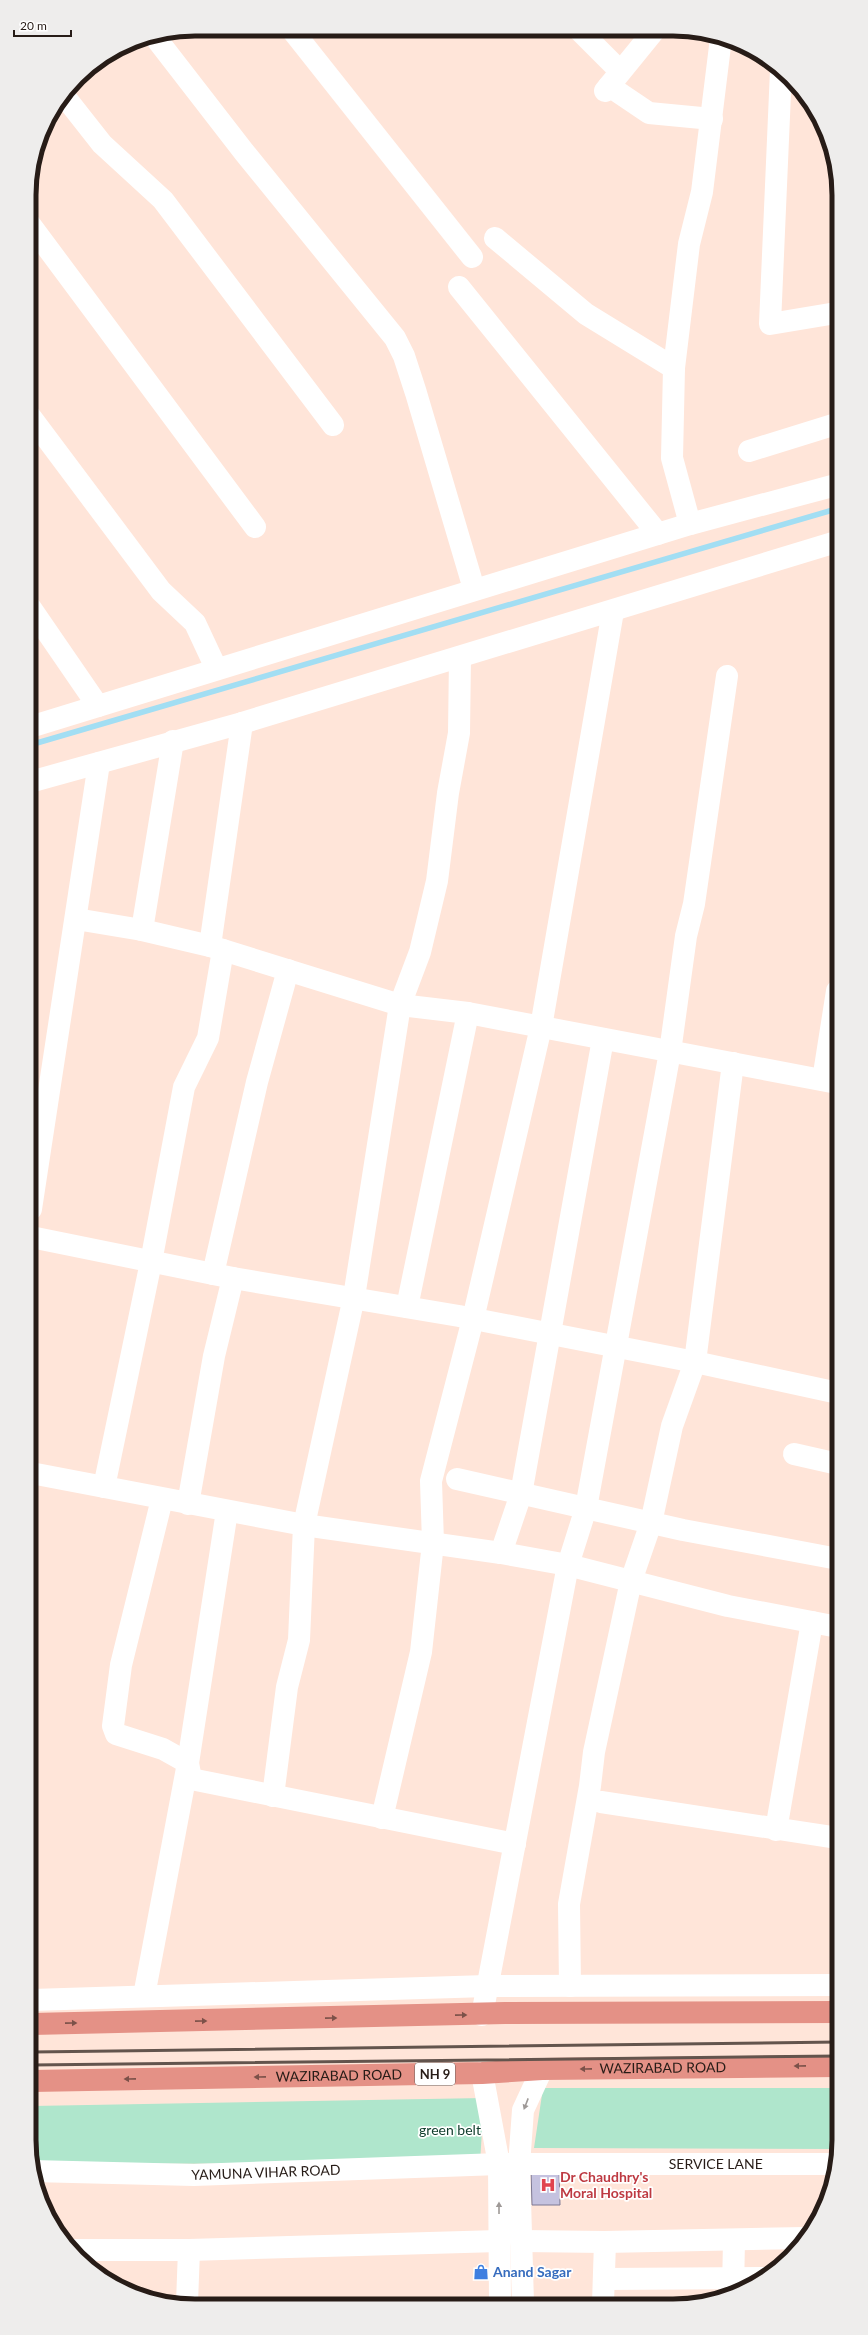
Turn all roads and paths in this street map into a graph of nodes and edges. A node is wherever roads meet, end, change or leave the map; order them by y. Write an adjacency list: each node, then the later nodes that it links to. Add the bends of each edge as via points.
1 (297, 36): 12 (street)
2 (583, 36): 7 (street)
3 (650, 36): 7 (street)
4 (158, 40): 25 (street, via 244,152 395,338 416,393)
5 (720, 43): 9 (street)
6 (781, 79): 14 (street, via 770,324)
7 (612, 83): 9 (street, via 649,113)
8 (68, 100): 17 (street, via 102,144 163,200)
9 (712, 119): 15 (street, via 702,192 689,244)
10 (36, 232): 22 (street)
11 (495, 238): 15 (street, via 586,314)
12 (472, 257)
13 (459, 287): 23 (street)
14 (832, 314)
15 (674, 368): 21 (street, via 672,458)
16 (36, 424): 29 (street, via 161,591 195,623)
17 (333, 425)
18 (832, 425): 19 (street)
19 (749, 451)
20 (832, 486): 21 (street)
21 (690, 524): 23 (street)
22 (255, 528)
23 (658, 534): 25 (street)
24 (832, 543): 26 (street)
25 (474, 589): 29 (street)
26 (613, 611): 28 (street); 43 (street)
27 (36, 616): 31 (street)
28 (460, 657): 32 (street); 41 (street, via 459,733 448,793 437,881 420,952)
29 (216, 668): 31 (street)
30 (728, 676): 45 (street)
31 (98, 706): 33 (street)
32 (242, 723): 34 (street); 39 (street)
33 (36, 725)
34 (173, 741): 35 (street); 38 (street)
35 (99, 763): 36 (street); 37 (street)
36 (36, 783)
37 (76, 919): 38 (street); 49 (street)
38 (142, 930): 39 (street)
39 (216, 948): 40 (street); 51 (street, via 208,1038 184,1087)
40 (288, 970): 41 (street); 52 (street, via 257,1082)
41 (400, 1005): 42 (street); 53 (street)
42 (468, 1013): 43 (street); 54 (street)
43 (541, 1027): 44 (street); 55 (street)
44 (603, 1039): 45 (street); 56 (street)
45 (670, 1052): 47 (street); 57 (street)
46 (832, 1056): 48 (street)
47 (733, 1064): 48 (street); 58 (street)
48 (830, 1082)
49 (36, 1177)
50 (36, 1238): 51 (street)
51 (151, 1262): 52 (street); 64 (street)
52 (223, 1276): 53 (street); 67 (street, via 214,1356)
53 (354, 1298): 54 (street); 71 (street)
54 (407, 1307): 55 (street)
55 (473, 1319): 56 (street); 72 (street, via 431,1482)
56 (550, 1335): 57 (street); 65 (street)
57 (616, 1348): 58 (street); 68 (street)
58 (695, 1362): 59 (street); 70 (street, via 672,1426)
59 (832, 1393)
60 (794, 1454): 61 (street)
61 (832, 1463)
62 (36, 1474): 64 (street)
63 (456, 1479): 65 (street)
64 (104, 1487): 66 (street)
65 (521, 1494): 68 (street); 73 (street)
66 (162, 1499): 67 (street); 79 (street, via 121,1665 112,1726 116,1734 163,1749)
67 (188, 1504): 69 (street)
68 (586, 1508): 70 (street); 75 (street)
69 (227, 1511): 71 (street); 79 (street)
70 (651, 1523): 74 (street); 76 (street)
71 (304, 1525): 72 (street); 80 (street, via 299,1640 287,1686)
72 (433, 1543): 73 (street); 82 (street, via 420,1652)
73 (501, 1553): 75 (street)
74 (832, 1558)
75 (568, 1565): 76 (street); 85 (street)
76 (631, 1581): 77 (street, via 728,1606); 88 (street, via 594,1752 569,1904)
77 (812, 1622): 78 (street); 83 (street)
78 (832, 1626)
79 (188, 1763): 80 (street, via 191,1779); 89 (street)
80 (273, 1796): 82 (street)
81 (601, 1802): 83 (street)
82 (382, 1818): 85 (street)
83 (776, 1830): 84 (street)
84 (832, 1837)
85 (515, 1844): 87 (street)
86 (832, 1985): 88 (street)
87 (487, 1986): 88 (street); 89 (street); 92 (street)
88 (570, 1986)
89 (144, 1996): 90 (street)
90 (36, 2000)
91 (832, 2012): 92 (highway)
92 (482, 2015): 93 (highway, one-way to 92)
93 (36, 2024)
94 (832, 2066): 95 (highway, WAZIRABAD ROAD / NH 9, one-way to 95)
95 (542, 2069): 96 (highway, WAZIRABAD ROAD / NH 9); 98 (street, one-way to 98, via 523,2110)
96 (482, 2073): 97 (highway, WAZIRABAD ROAD / NH 9, one-way to 97); 98 (street)
97 (36, 2081)
98 (509, 2164): 99 (street, SERVICE LANE); 100 (street, YAMUNA VIHAR ROAD, via 194,2175); 103 (street, one-way to 98); 104 (street)
99 (830, 2164)
100 (39, 2171)
101 (798, 2238): 102 (street)
102 (734, 2240): 105 (street); 109 (street)
103 (499, 2241): 107 (street); 111 (street)
104 (522, 2241): 105 (street); 112 (street)
105 (605, 2242): 108 (street)
106 (81, 2250): 107 (street)
107 (189, 2250): 110 (street)
108 (604, 2279): 109 (street); 113 (street)
109 (734, 2285)
110 (187, 2299)
111 (500, 2299)
112 (523, 2299)
113 (603, 2299)

